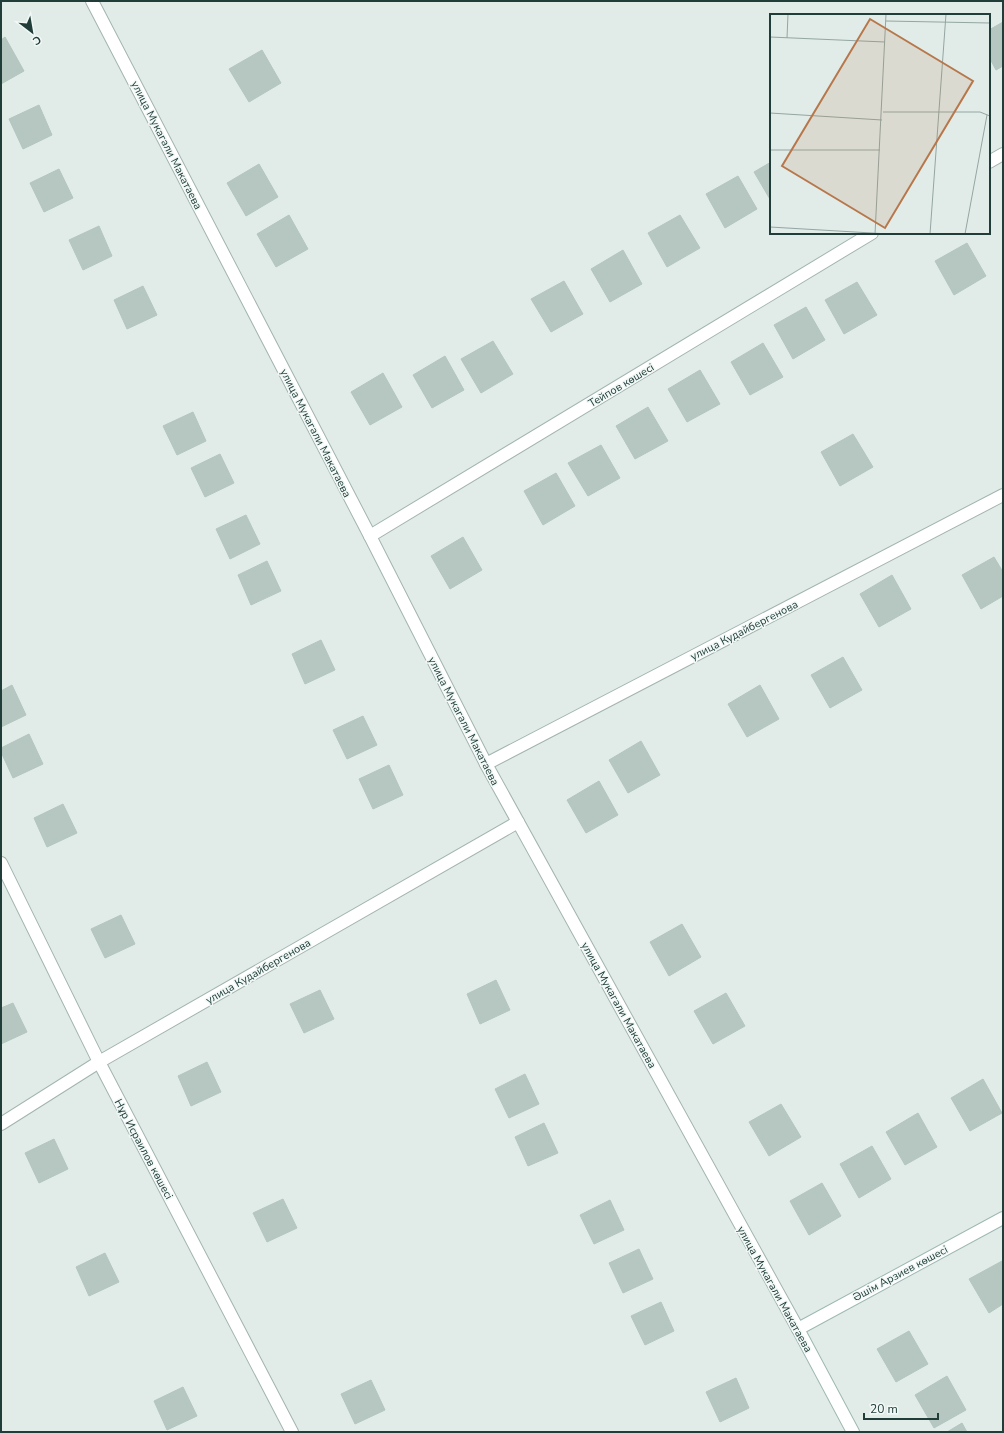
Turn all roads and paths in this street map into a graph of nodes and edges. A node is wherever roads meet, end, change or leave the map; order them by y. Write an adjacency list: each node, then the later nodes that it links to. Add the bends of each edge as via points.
1 (92, 1): 6 (street, улица Мукагали Макатаева)
2 (1003, 154): 3 (street)
3 (990, 161)
4 (870, 234): 6 (street, Тейпов көшесі)
5 (1003, 495): 7 (street, улица Кудайбергенова)
6 (370, 536): 7 (street, улица Мукагали Макатаева)
7 (486, 764): 8 (street, улица Мукагали Макатаева)
8 (518, 822): 10 (street, улица Кудайбергенова); 13 (street, улица Мукагали Макатаева)
9 (1, 863): 10 (street, Нұр Исраилов көшесі)
10 (99, 1062): 11 (street, улица Кудайбергенова); 14 (street, Нұр Исраилов көшесі)
11 (1, 1124)
12 (1003, 1218): 13 (street, Әшім Арзиев көшесі)
13 (798, 1329): 15 (street, улица Мукагали Макатаева)
14 (292, 1432)
15 (853, 1432)

